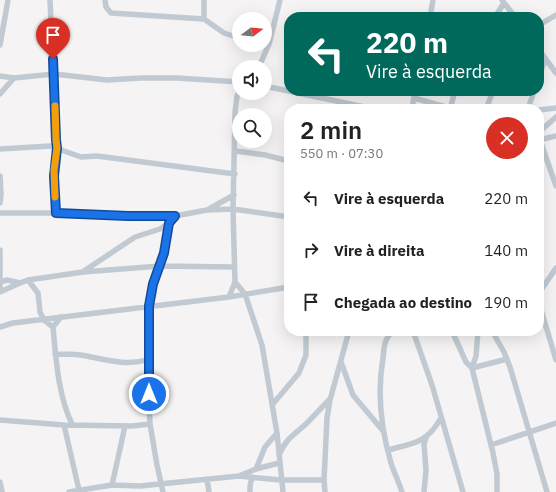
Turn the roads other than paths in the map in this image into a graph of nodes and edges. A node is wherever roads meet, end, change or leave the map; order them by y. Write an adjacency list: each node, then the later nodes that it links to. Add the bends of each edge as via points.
1 (8, 0): 16 (street)
2 (50, 0): 20 (street)
3 (105, 0): 12 (street, via 106,7 111,13)
4 (204, 0): 12 (street)
5 (280, 0): 14 (street)
6 (433, 0): 8 (street)
7 (503, 1): 9 (street); 10 (street)
8 (431, 12)
9 (498, 12)
10 (511, 12)
11 (556, 15): 13 (street)
12 (204, 19): 15 (street)
13 (544, 22)
14 (272, 27)
15 (232, 36)
16 (0, 46)
17 (545, 59): 18 (street); 19 (street)
18 (544, 62)
19 (556, 73)
20 (54, 74): 22 (street); 23 (street, via 107,80 177,78); 39 (street)
21 (0, 76): 22 (street)
22 (14, 78): 26 (street)
23 (232, 82)
24 (272, 87): 25 (street)
25 (284, 90)
26 (0, 94)
27 (312, 96): 30 (street)
28 (414, 98): 31 (street); 32 (street)
29 (237, 100): 43 (street)
30 (350, 104)
31 (413, 104)
32 (434, 104)
33 (556, 108): 34 (street)
34 (544, 109)
35 (556, 117): 36 (street)
36 (544, 128)
37 (556, 136): 38 (street)
38 (544, 139)
39 (56, 140): 40 (street); 41 (street)
40 (50, 146): 41 (street); 42 (street)
41 (57, 148): 46 (street, via 81,157 96,156); 54 (street, via 54,176)
42 (0, 149)
43 (236, 151): 45 (street); 46 (street)
44 (544, 152): 48 (street)
45 (284, 160)
46 (235, 174): 49 (street)
47 (0, 176): 50 (street)
48 (556, 186)
49 (234, 195): 51 (street); 52 (street)
50 (0, 203)
51 (233, 209): 52 (street); 56 (street); 60 (street)
52 (207, 210): 55 (street)
53 (0, 212): 54 (street)
54 (56, 213): 55 (street)
55 (175, 216): 57 (street)
56 (284, 217)
57 (169, 223): 59 (street); 62 (street, via 160,229 135,237)
58 (0, 250): 63 (street)
59 (160, 266): 60 (street); 62 (street); 74 (street)
60 (234, 267): 67 (street)
61 (556, 268): 69 (street)
62 (83, 272): 65 (street)
63 (1, 274): 64 (street); 66 (street)
64 (7, 280): 66 (street); 68 (street)
65 (28, 280): 68 (street); 76 (street, via 38,293 40,312)
66 (0, 282): 71 (street)
67 (235, 282): 72 (street); 73 (street)
68 (20, 283): 71 (street)
69 (544, 286)
70 (284, 288): 72 (street)
71 (0, 292)
72 (245, 294): 73 (street); 94 (street, via 262,345)
73 (229, 297): 74 (street)
74 (149, 306): 75 (street); 88 (street)
75 (62, 317): 76 (street); 79 (street)
76 (44, 320): 78 (street); 79 (street)
77 (544, 320): 90 (street)
78 (0, 327)
79 (53, 327): 87 (street)
80 (306, 336): 94 (street, via 306,355 299,373)
81 (348, 336): 91 (street)
82 (388, 336): 104 (street, via 382,364 380,403)
83 (415, 336): 95 (street)
84 (454, 336): 92 (street, via 466,362)
85 (478, 336): 92 (street)
86 (495, 336): 89 (street)
87 (56, 354): 88 (street, via 79,355 121,363 136,363); 98 (street, via 60,383)
88 (149, 359): 99 (street)
89 (508, 359): 92 (street); 102 (street)
90 (556, 360)
91 (341, 362): 93 (street); 104 (street, via 353,395)
92 (472, 368): 106 (street)
93 (330, 400): 108 (street, via 284,443); 115 (street)
94 (272, 405): 103 (street)
95 (442, 418): 105 (street); 132 (street)
96 (1, 421): 100 (street)
97 (556, 423): 102 (street)
98 (72, 424): 100 (street); 101 (street)
99 (150, 424): 101 (street); 117 (street)
100 (64, 425): 120 (street)
101 (125, 426): 118 (street)
102 (530, 432): 106 (street); 134 (street)
103 (277, 433): 108 (street); 110 (street, via 265,447)
104 (384, 433): 107 (street)
105 (426, 438): 107 (street); 131 (street)
106 (491, 445): 133 (street, via 497,474)
107 (388, 450): 130 (street)
108 (279, 456): 109 (street)
109 (279, 463): 110 (street); 114 (street)
110 (256, 469): 111 (street)
111 (239, 476): 112 (street); 113 (street)
112 (252, 477): 114 (street); 127 (street)
113 (207, 479): 117 (street); 126 (street)
114 (280, 480): 115 (street); 128 (street)
115 (324, 480): 129 (street)
116 (0, 484): 121 (street)
117 (162, 484): 119 (street); 125 (street)
118 (115, 485): 119 (street); 120 (street); 123 (street)
119 (140, 486): 124 (street)
120 (79, 490): 122 (street)
121 (2, 492)
122 (69, 492)
123 (122, 492)
124 (136, 492)
125 (163, 492)
126 (209, 492)
127 (250, 492)
128 (283, 492)
129 (325, 492)
130 (402, 492)
131 (424, 492)
132 (463, 492)
133 (497, 492)
134 (547, 492)

